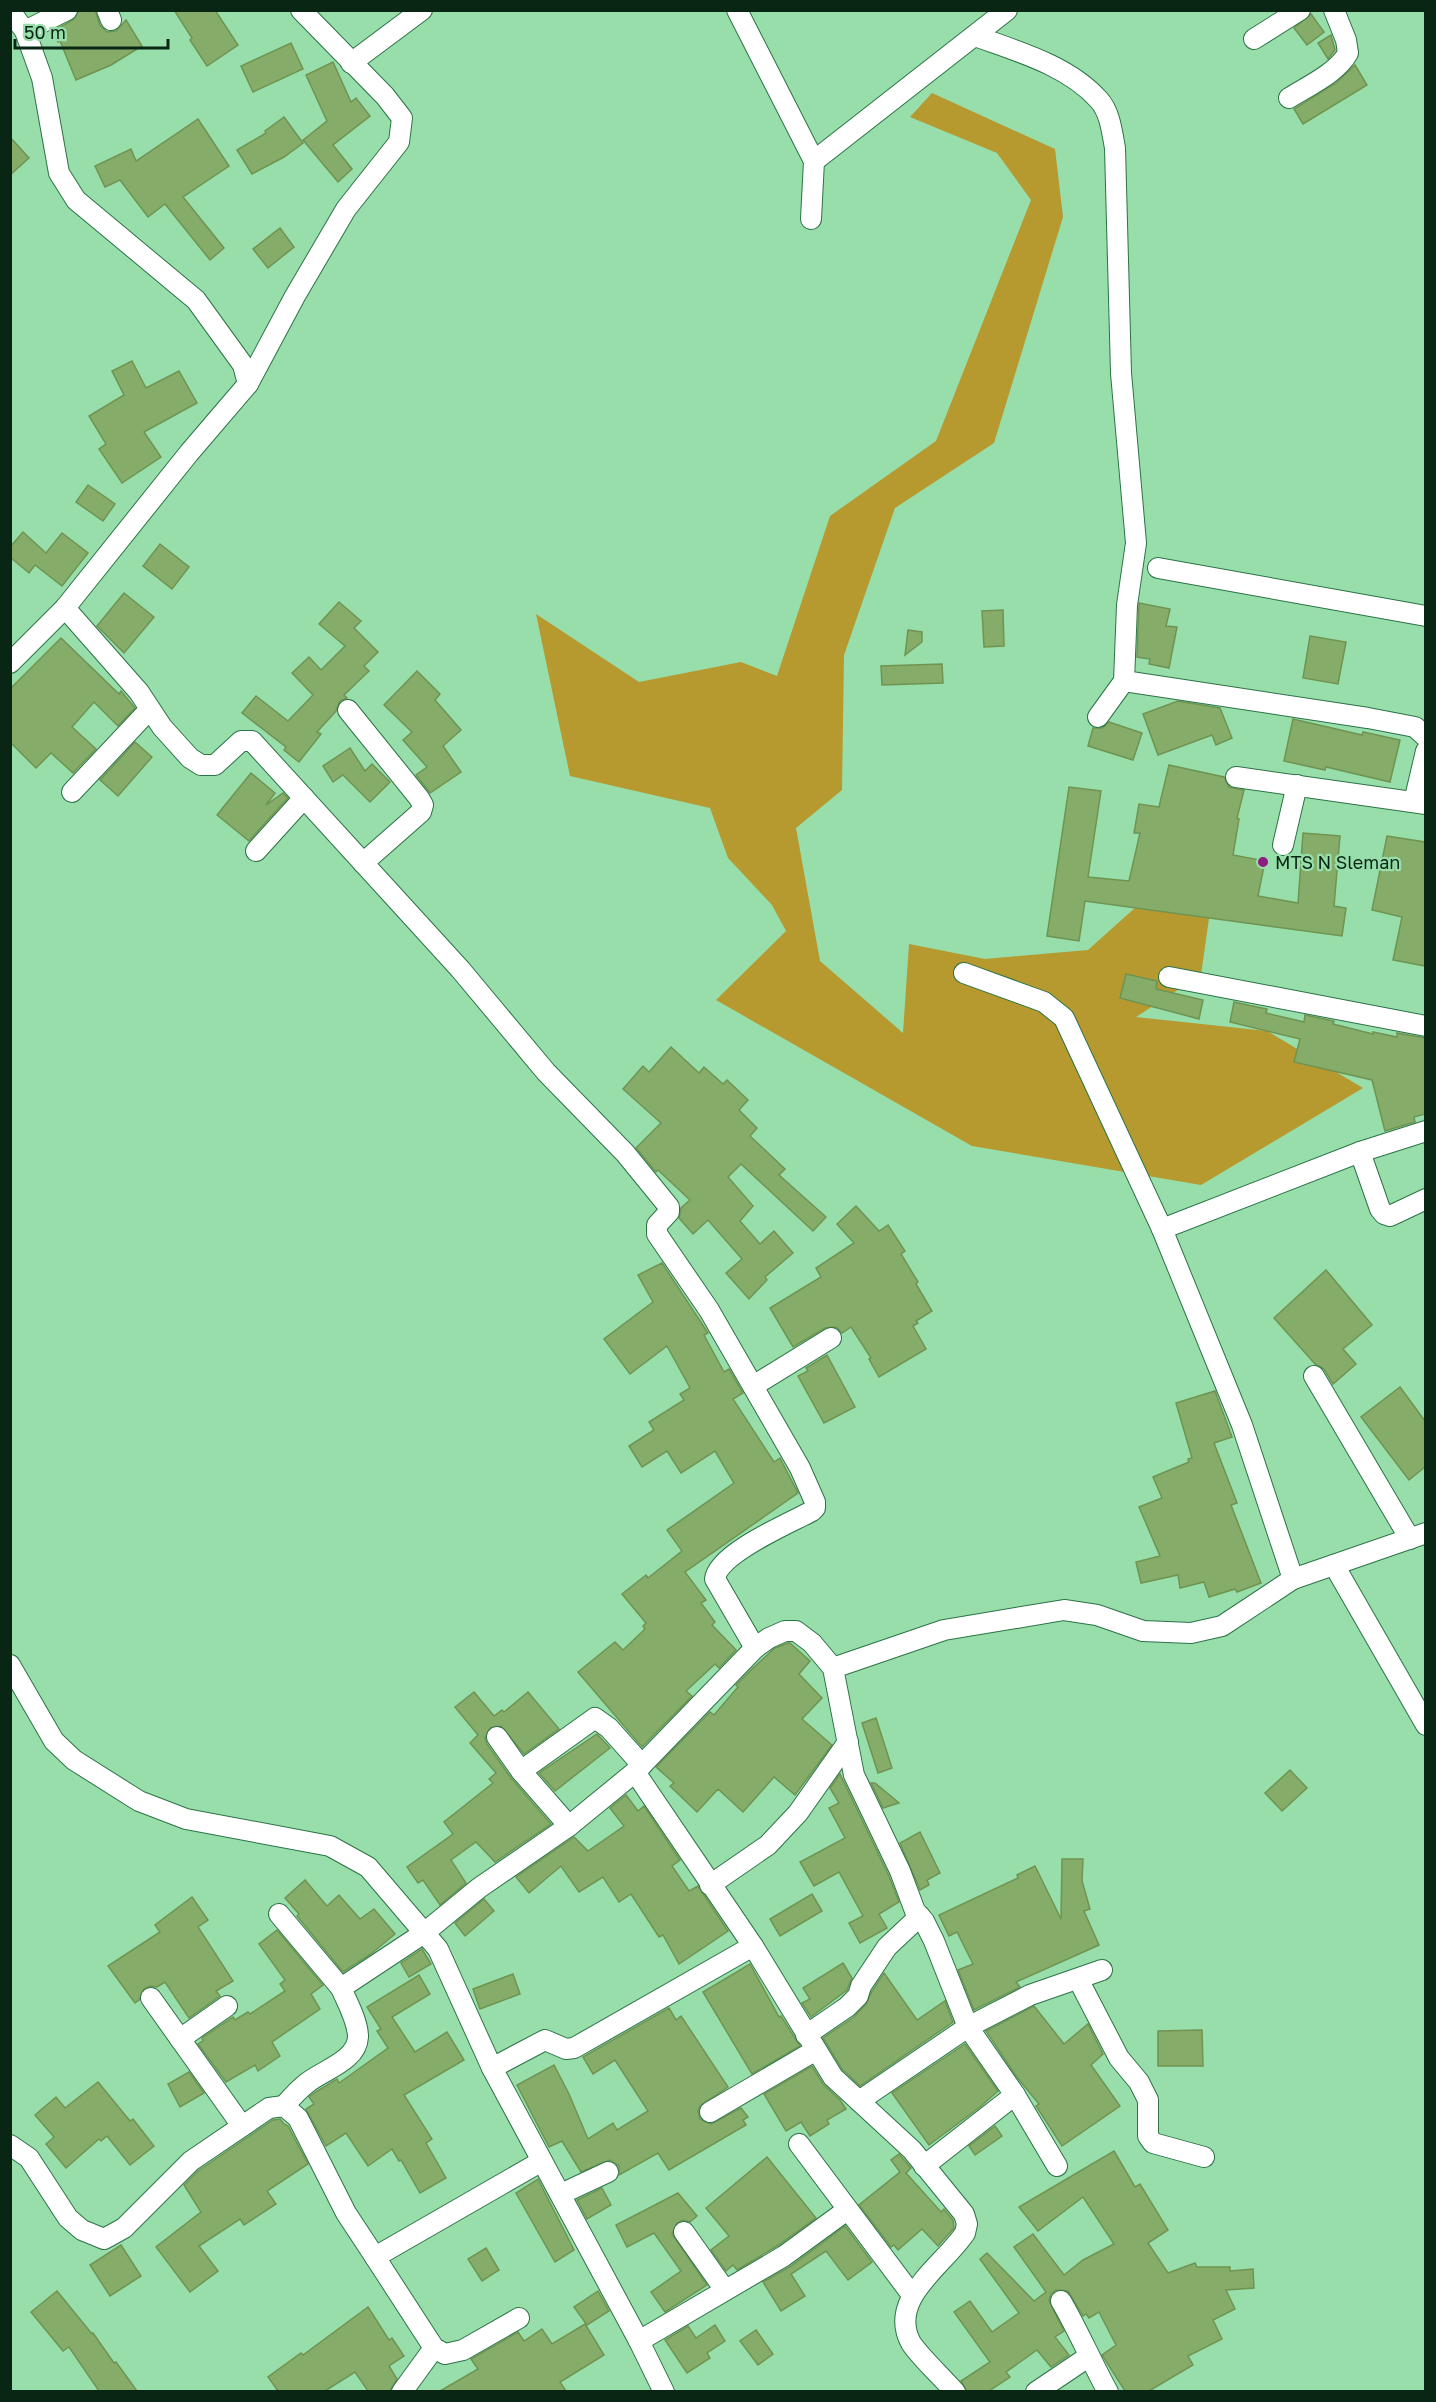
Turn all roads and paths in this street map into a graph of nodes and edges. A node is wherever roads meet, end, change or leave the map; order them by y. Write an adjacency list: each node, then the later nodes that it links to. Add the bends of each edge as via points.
1 (67, 10): 9 (street)
2 (301, 10): 12 (street)
3 (422, 10): 12 (street)
4 (738, 10): 14 (street)
5 (1007, 10): 10 (street)
6 (1300, 10): 11 (street)
7 (1334, 10): 13 (street, via 1348,53 1335,68)
8 (10, 11): 9 (street)
9 (25, 31): 16 (street, via 42,78 59,173 76,200 196,300 243,365)
10 (975, 36): 14 (street); 21 (street, via 1070,76 1100,100 1113,137 1121,373 1136,543 1127,605)
11 (1254, 39)
12 (351, 63): 16 (street, via 402,118 399,142 346,209)
13 (1288, 98)
14 (814, 161): 15 (street)
15 (811, 219)
16 (248, 384): 18 (street)
17 (1158, 568): 19 (street)
18 (65, 609): 20 (street); 22 (street)
19 (1425, 616)
20 (10, 663)
21 (1124, 681): 24 (street); 25 (street, via 1368,718 1415,727)
22 (150, 709): 29 (street); 30 (street, via 162,727 201,765 215,765 241,741 252,741)
23 (348, 710): 34 (street, via 423,805 421,812)
24 (1098, 717)
25 (1425, 737)
26 (1425, 751): 31 (street)
27 (1236, 777): 28 (street)
28 (1297, 785): 31 (street); 32 (street)
29 (72, 792)
30 (304, 798): 33 (street); 34 (street)
31 (1420, 803)
32 (1284, 845)
33 (256, 851)
34 (363, 863): 44 (street, via 460,969 546,1072 625,1153 669,1207 657,1225 657,1234 709,1310)
35 (964, 973): 41 (street, via 1044,1002 1064,1018)
36 (1169, 977): 37 (street)
37 (1425, 1026)
38 (1425, 1131): 39 (street)
39 (1359, 1152): 40 (street, via 1384,1214 1390,1216); 41 (street)
40 (1425, 1199)
41 (1162, 1229): 47 (street, via 1242,1425)
42 (831, 1338): 44 (street)
43 (1314, 1376): 45 (street)
44 (753, 1386): 48 (street, via 815,1502 812,1511 750,1544 716,1574 715,1579)
45 (1418, 1536): 46 (street)
46 (1334, 1565): 47 (street); 51 (street)
47 (1293, 1579): 50 (street, via 1222,1626 1191,1633 1143,1631 1097,1615 1064,1610 944,1630)
48 (755, 1648): 50 (street, via 785,1631 796,1631); 54 (street)
49 (10, 1665): 60 (street, via 54,1741 74,1760 139,1801 186,1819 330,1846 348,1854 368,1868)
50 (833, 1668): 53 (street)
51 (1425, 1725)
52 (497, 1737): 55 (street)
53 (848, 1742): 57 (street, via 798,1813 768,1845); 59 (street, via 854,1775)
54 (638, 1769): 55 (street, via 609,1728 595,1718); 56 (street); 57 (street)
55 (521, 1771): 56 (street)
56 (569, 1826): 60 (street, via 479,1888)
57 (710, 1885): 61 (street)
58 (279, 1914): 64 (street)
59 (920, 1916): 67 (street); 69 (street, via 887,1947 858,1996)
60 (424, 1933): 64 (street); 70 (street, via 438,1948)
61 (753, 1946): 69 (street); 70 (street, via 574,2048 566,2049 545,2040)
62 (1102, 1971): 63 (street)
63 (1078, 1979): 67 (street, via 1030,1995); 78 (street, via 1119,2058 1148,2100 1148,2136 1153,2143)
64 (341, 1988): 73 (street, via 356,2025 358,2039 353,2051 308,2082)
65 (151, 1998): 68 (street)
66 (227, 2006): 68 (street)
67 (968, 2027): 71 (street); 72 (street)
68 (180, 2039): 75 (street)
69 (811, 2042): 72 (street, via 832,2078); 74 (street)
70 (492, 2068): 79 (street)
71 (1016, 2095): 80 (street); 81 (street)
72 (859, 2101): 80 (street)
73 (284, 2106): 75 (street, via 269,2108); 86 (street, via 298,2118 346,2213)
74 (710, 2112)
75 (242, 2126): 77 (street, via 191,2161 124,2228 104,2239 82,2230 68,2218 29,2158)
76 (799, 2144): 84 (street)
77 (10, 2145)
78 (1204, 2157)
79 (543, 2161): 83 (street); 86 (street)
80 (924, 2166): 88 (street, via 964,2214 967,2224 958,2243)
81 (1057, 2166)
82 (608, 2172): 83 (street)
83 (561, 2194): 91 (street)
84 (847, 2210): 87 (street, via 784,2256); 88 (street)
85 (684, 2232): 87 (street)
86 (375, 2257): 92 (street)
87 (725, 2290): 91 (street)
88 (912, 2295): 97 (street, via 905,2325 911,2343)
89 (1061, 2301): 93 (street)
90 (519, 2318): 92 (street, via 464,2350 445,2354)
91 (639, 2341): 96 (street)
92 (434, 2348): 95 (street)
93 (1088, 2357): 94 (street); 98 (street)
94 (1041, 2390)
95 (402, 2391)
96 (664, 2391)
97 (955, 2391)
98 (1108, 2391)

